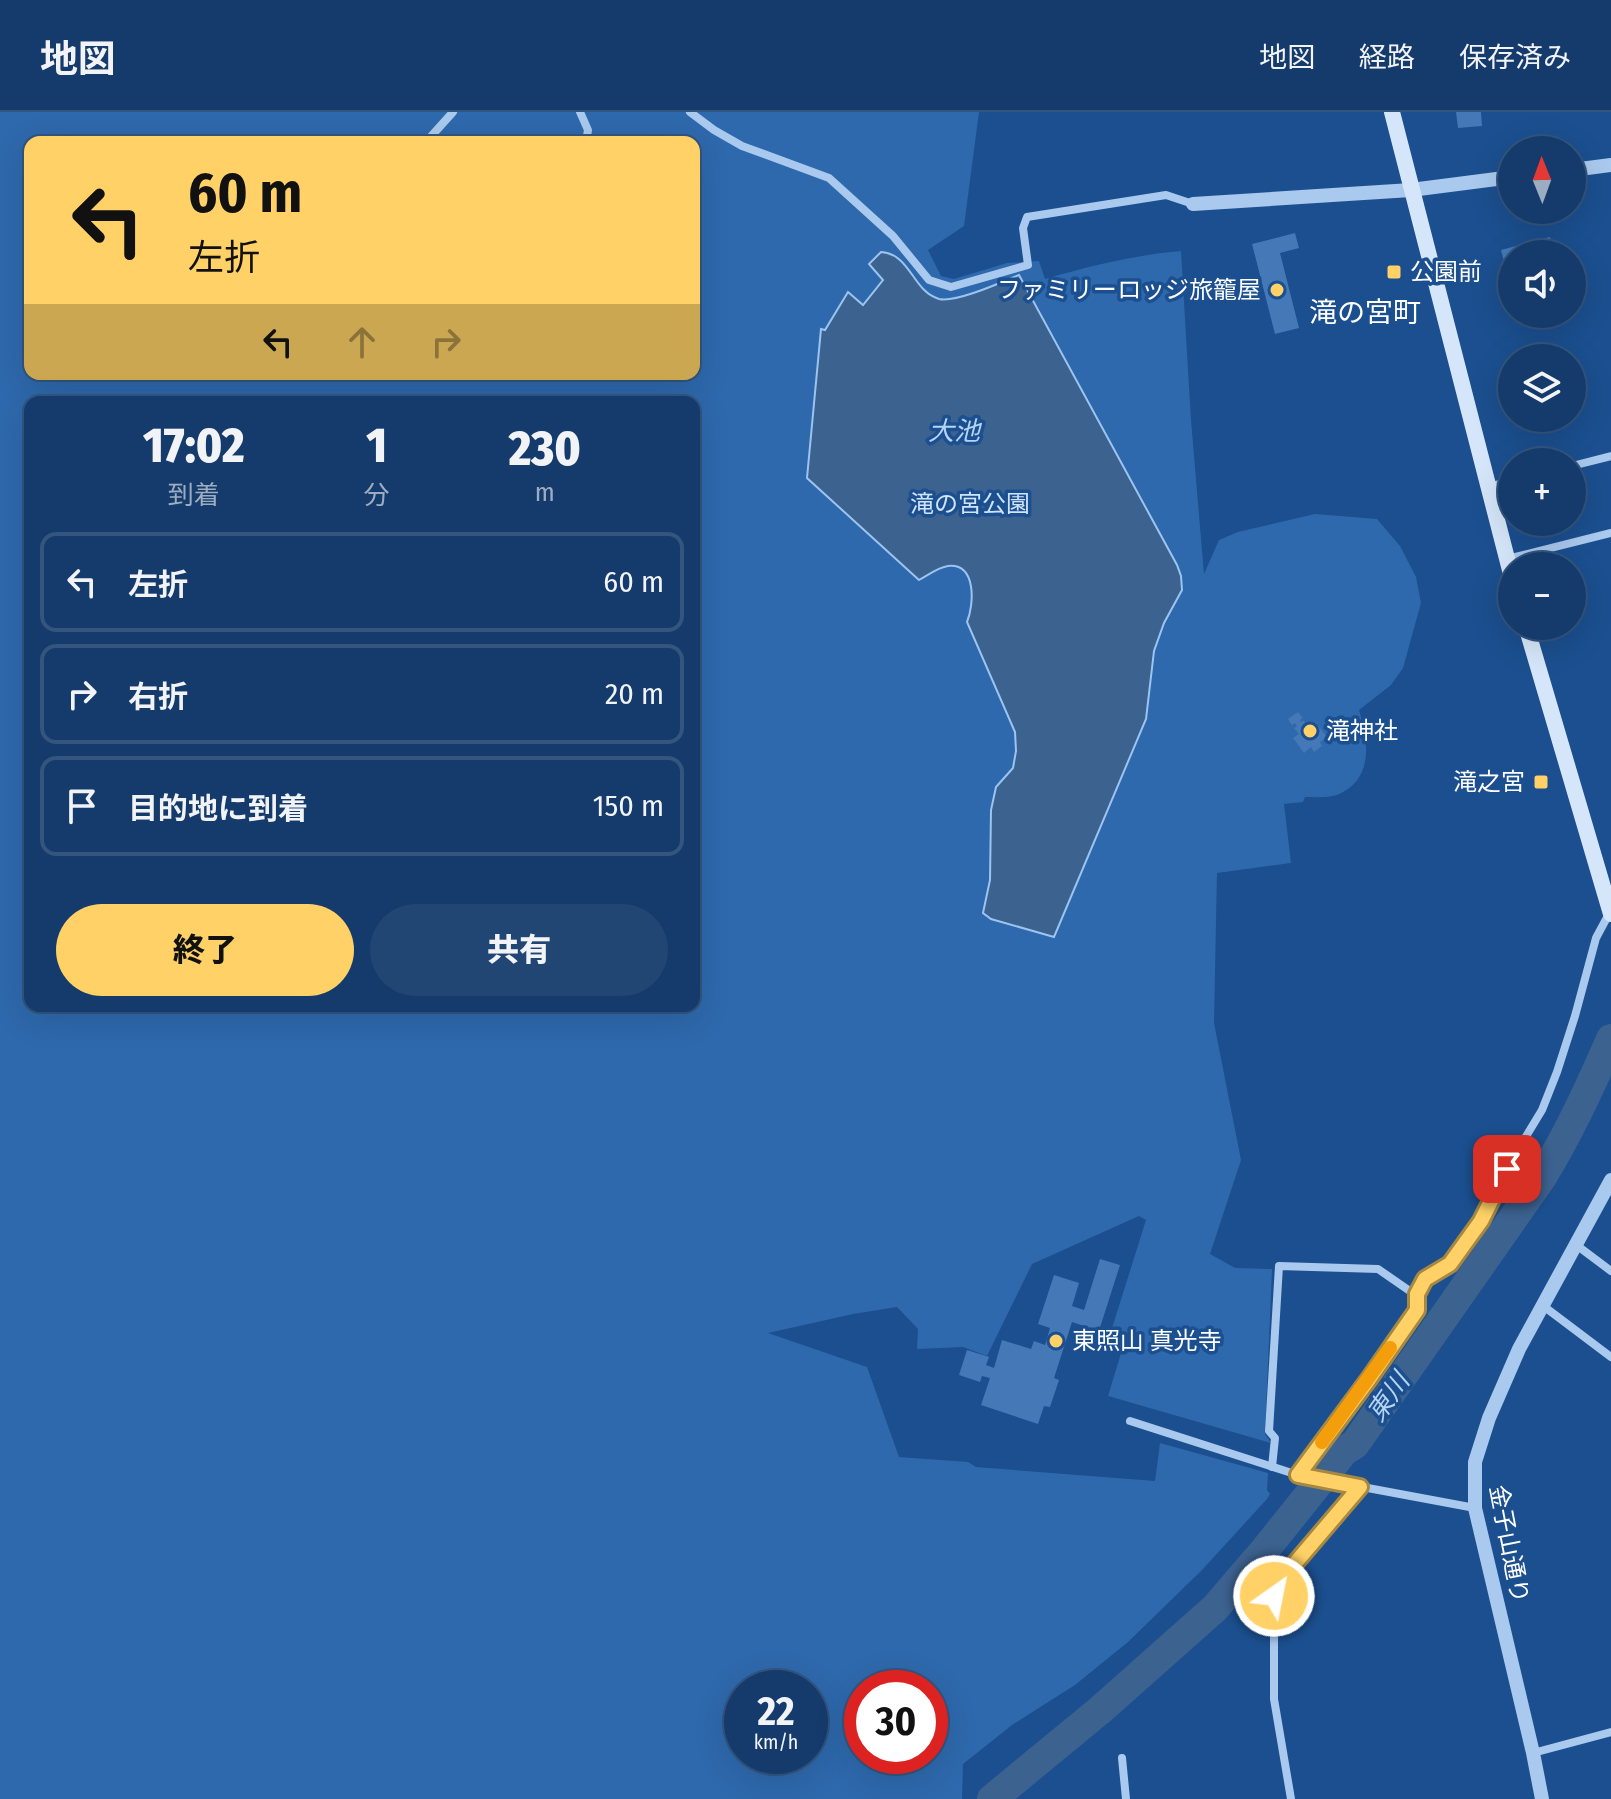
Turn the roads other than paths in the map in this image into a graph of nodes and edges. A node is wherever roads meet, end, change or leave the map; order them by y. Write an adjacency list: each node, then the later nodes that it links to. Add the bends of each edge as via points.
1 (453, 112): 5 (street)
2 (580, 112): 6 (street)
3 (690, 112): 11 (street, via 742,146 829,178 893,236 929,280 951,287 1028,265 1023,228 1027,217 1166,195)
4 (1392, 112): 10 (main road)
5 (431, 136)
6 (587, 136)
7 (1611, 165): 8 (street)
8 (1586, 168)
9 (1498, 179): 10 (street)
10 (1411, 190): 11 (street); 15 (main road)
11 (1193, 204)
12 (1611, 456): 13 (street)
13 (1586, 462)
14 (1498, 484): 15 (street)
15 (1488, 487): 17 (main road)
16 (1611, 533): 18 (street)
17 (1504, 552)
18 (1534, 552)
19 (1530, 640): 20 (main road)
20 (1609, 901): 24 (street, via 1542,1110 1481,1221 1450,1264 1425,1279)
21 (1611, 1180): 22 (street, 金子山通り)
22 (1575, 1244): 23 (street); 25 (street, 金子山通り)
23 (1611, 1271)
24 (1417, 1296): 28 (street, via 1378,1269 1279,1266 1269,1431 1275,1438); 29 (street, via 1417,1310)
25 (1542, 1305): 26 (street); 31 (street, 金子山通り, via 1489,1418 1475,1462)
26 (1611, 1357)
27 (1130, 1421): 28 (street)
28 (1272, 1467): 29 (street)
29 (1300, 1475): 30 (street)
30 (1356, 1487): 31 (street); 36 (street, via 1274,1588 1274,1699)
31 (1475, 1508): 33 (street, 金子山通り)
32 (1611, 1732): 33 (street)
33 (1533, 1753): 37 (street, 金子山通り)
34 (1122, 1758): 35 (street)
35 (1126, 1799)
36 (1291, 1799)
37 (1542, 1799)

